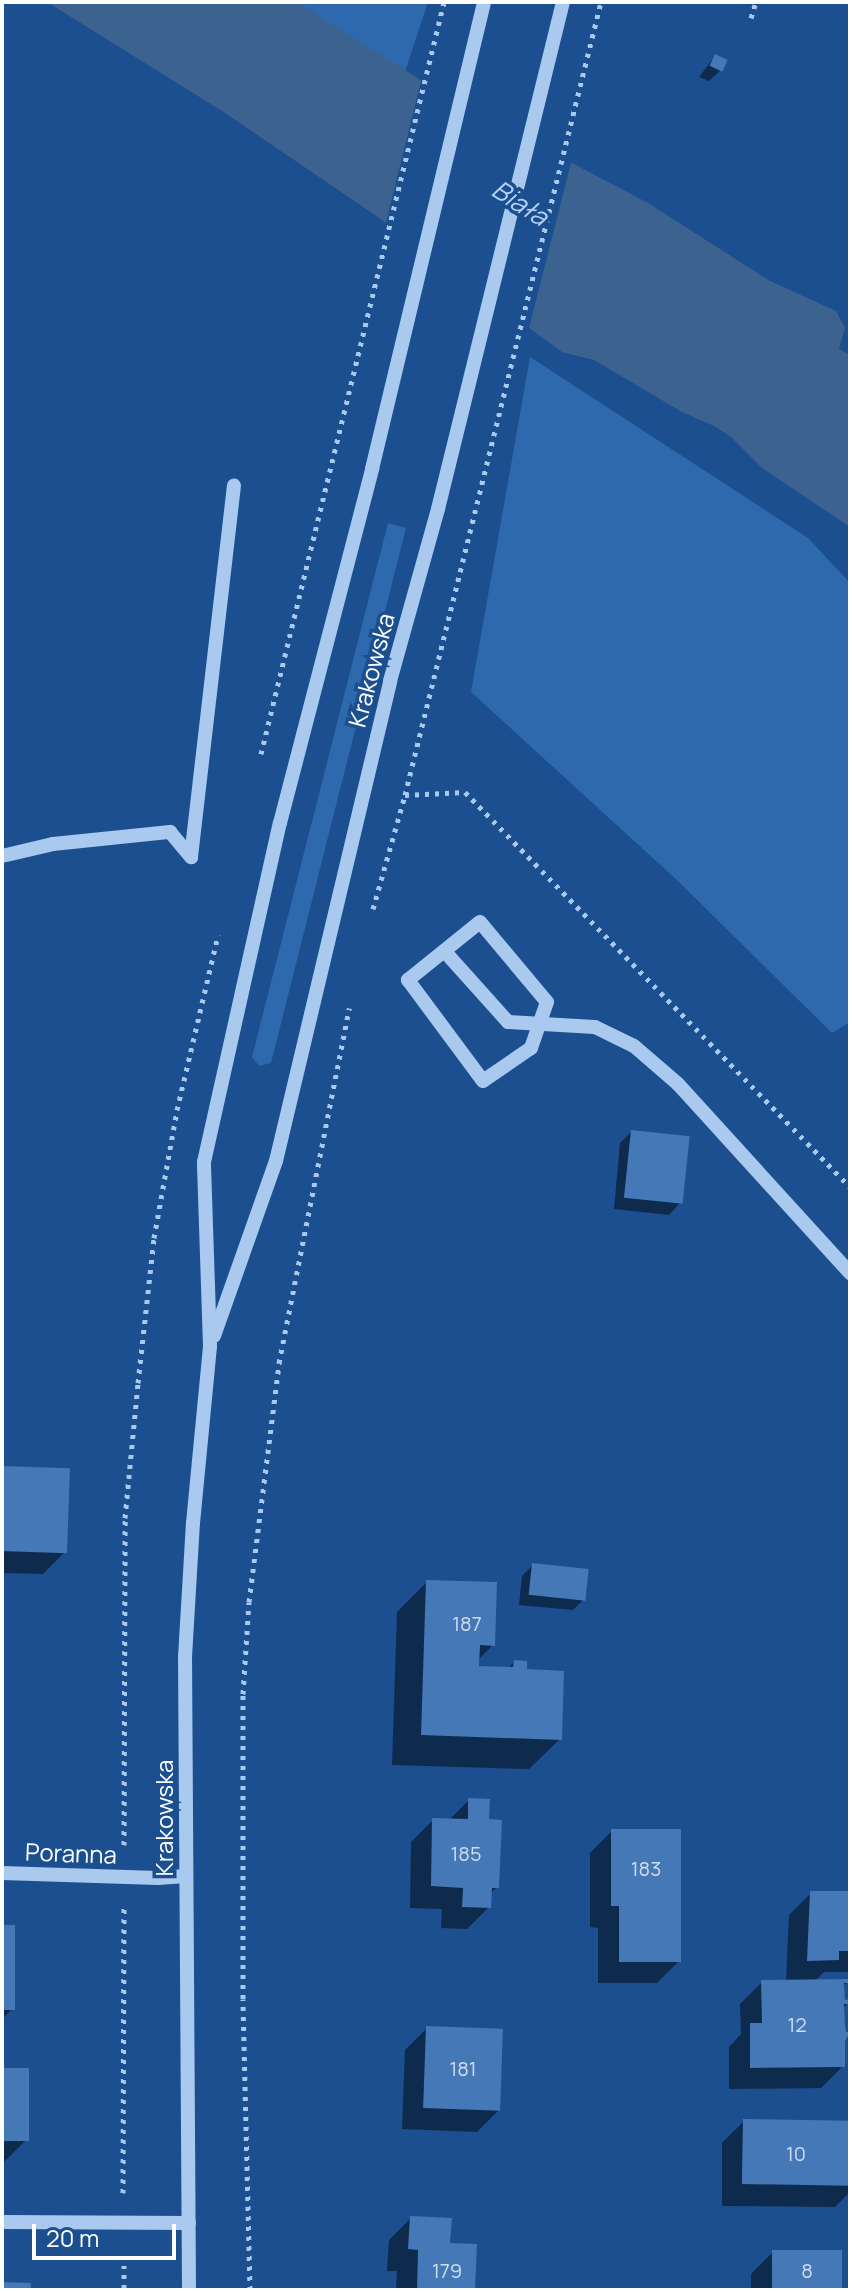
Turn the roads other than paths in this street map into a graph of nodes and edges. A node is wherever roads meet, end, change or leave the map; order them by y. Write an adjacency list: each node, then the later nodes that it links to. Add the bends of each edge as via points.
1 (484, 2): 8 (street, Krakowska, via 212,1112 204,1162)
2 (563, 2): 8 (street, Krakowska, via 438,509 390,681 276,1161)
3 (234, 485): 4 (street, via 191,857 170,832 53,844)
4 (2, 856)
5 (447, 954): 6 (street, via 508,1022)
6 (539, 1024): 6 (street, via 547,1002 480,922 408,980 483,1081 531,1048); 7 (street, via 595,1027 634,1046 678,1084)
7 (850, 1273)
8 (210, 1346): 10 (street, Krakowska, via 185,1657)
9 (2, 1873): 10 (street, Poranna)
10 (186, 1876): 12 (street, Krakowska)
11 (2, 2222): 12 (street)
12 (189, 2223): 13 (street, Krakowska)
13 (189, 2290)

